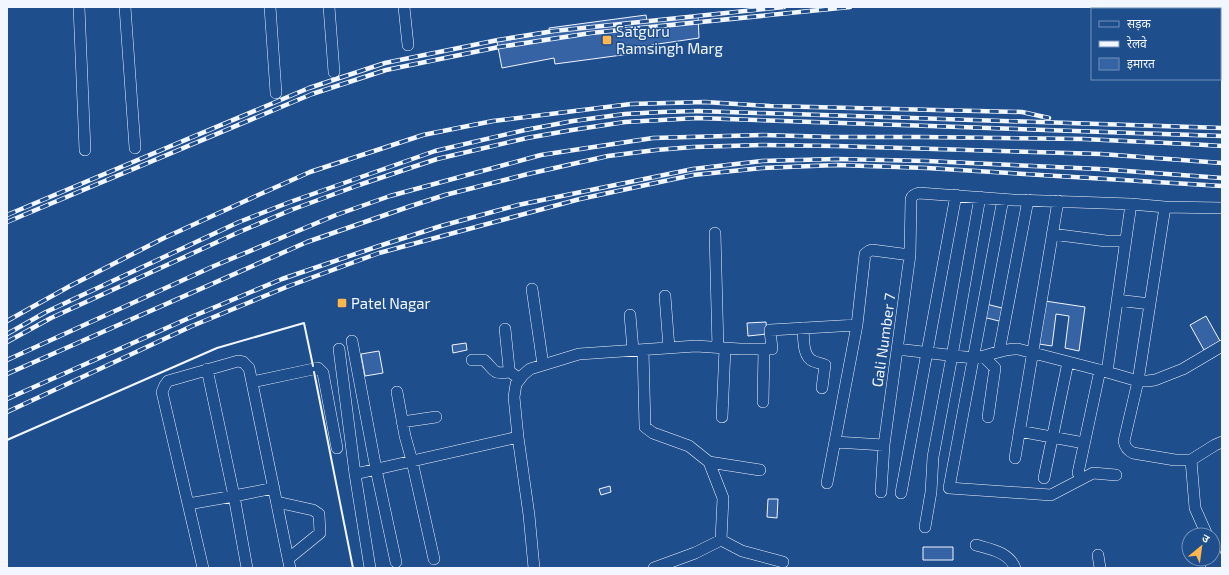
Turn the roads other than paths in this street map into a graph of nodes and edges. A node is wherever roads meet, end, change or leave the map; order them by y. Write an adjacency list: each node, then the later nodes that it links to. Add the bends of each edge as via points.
1 (79, 7): 10 (street)
2 (125, 7): 9 (street)
3 (270, 7): 8 (street)
4 (329, 7): 7 (street)
5 (404, 7): 6 (street)
6 (408, 45)
7 (334, 72)
8 (276, 94)
9 (135, 148)
10 (85, 150)
11 (956, 195): 12 (street); 22 (street, Gali Number 7, via 919,192 912,196); 40 (street)
12 (980, 197): 13 (street); 42 (street)
13 (1003, 199): 14 (street); 43 (street)
14 (1028, 200): 15 (street); 39 (street)
15 (1058, 201): 16 (street); 20 (street)
16 (1131, 204): 17 (street); 21 (street)
17 (1165, 207): 18 (street); 26 (street)
18 (1222, 208)
19 (715, 233): 34 (street)
20 (1052, 234): 21 (street); 41 (street)
21 (1125, 242): 25 (street)
22 (910, 254): 28 (street, via 872,250 866,252); 37 (street, Gali Number 7)
23 (532, 289): 46 (street)
24 (664, 296): 33 (street)
25 (1117, 300): 26 (street); 48 (street)
26 (1150, 304): 51 (street)
27 (630, 315): 38 (street)
28 (857, 325): 29 (street); 63 (street)
29 (804, 328): 36 (street, via 770,330 772,349); 53 (street, via 806,354 812,361 825,365)
30 (505, 329): 49 (street)
31 (352, 341): 72 (street)
32 (1222, 346): 51 (street, via 1183,369 1155,380)
33 (669, 348): 34 (street); 38 (street)
34 (722, 348): 36 (street); 57 (street)
35 (339, 349): 75 (street)
36 (764, 349): 55 (street)
37 (897, 349): 40 (street); 66 (street, Gali Number 7)
38 (638, 350): 46 (street, via 579,354); 71 (street, via 645,426 653,433 689,446)
39 (999, 352): 41 (street, via 1013,349); 43 (street)
40 (926, 353): 42 (street); 81 (street)
41 (1032, 353): 45 (street); 60 (street)
42 (952, 356): 43 (street); 85 (street, via 933,457)
43 (978, 358): 58 (street, via 995,368); 76 (street, via 950,488 1052,496 1093,473)
44 (472, 360): 49 (street, via 484,360 497,373)
45 (1068, 362): 48 (street); 62 (street)
46 (543, 365): 50 (street, via 530,368)
47 (207, 370): 52 (street, via 238,361 243,362 249,368); 82 (street); 84 (street, via 168,381 162,392)
48 (1104, 371): 51 (street); 65 (street)
49 (510, 372): 50 (street)
50 (520, 380): 61 (street, via 516,384 514,397)
51 (1138, 381): 69 (street, via 1124,441 1125,447 1132,453)
52 (252, 382): 67 (street, via 318,368 323,373); 79 (street)
53 (822, 388)
54 (397, 392): 59 (street)
55 (762, 402)
56 (436, 417): 59 (street)
57 (722, 417)
58 (988, 417)
59 (402, 422): 70 (street)
60 (1019, 431): 62 (street); 68 (street)
61 (518, 437): 70 (street); 97 (street)
62 (1052, 437): 65 (street); 77 (street)
63 (835, 442): 66 (street); 78 (street)
64 (1222, 442): 69 (street)
65 (1084, 443): 74 (street)
66 (884, 445): 80 (street, Gali Number 7)
67 (337, 448)
68 (1015, 458)
69 (1191, 460): 86 (street, via 1195,508)
70 (412, 461): 72 (street); 90 (street)
71 (709, 462): 73 (street); 87 (street, via 723,498)
72 (376, 469): 75 (street); 91 (street)
73 (760, 470)
74 (1078, 472)
75 (355, 474): 96 (street)
76 (1116, 475)
77 (1044, 478)
78 (827, 483)
79 (274, 488): 82 (street); 83 (street)
80 (881, 492)
81 (900, 493)
82 (234, 496): 84 (street); 95 (street)
83 (277, 502): 93 (street); 93 (street, via 313,510 319,514 320,533)
84 (188, 504): 94 (street)
85 (925, 527)
86 (1203, 527)
87 (721, 540): 92 (street, via 742,551); 98 (street)
88 (976, 545): 99 (street, via 1001,552)
89 (1098, 555): 100 (street)
90 (434, 559)
91 (396, 562)
92 (783, 562)
93 (289, 563)
94 (203, 568)
95 (247, 568)
96 (370, 568)
97 (534, 568)
98 (654, 568)
99 (1015, 568)
100 (1100, 568)

